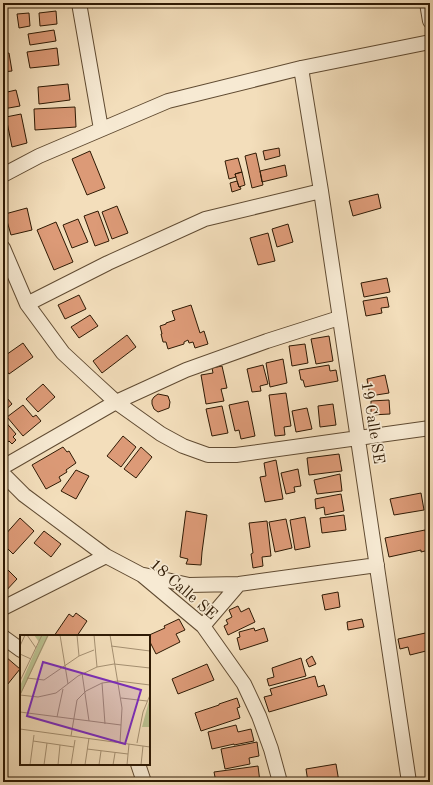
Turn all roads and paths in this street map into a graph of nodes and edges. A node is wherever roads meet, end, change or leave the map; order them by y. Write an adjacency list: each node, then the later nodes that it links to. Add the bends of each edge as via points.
1 (79, 3): 6 (street)
2 (427, 3): 3 (street)
3 (430, 21)
4 (430, 42): 5 (street)
5 (301, 68): 6 (street, via 168,101); 8 (street, 19 Calle SE)
6 (101, 129): 7 (street)
7 (3, 175)
8 (321, 191): 10 (street, via 205,219 108,263); 11 (street, 19 Calle SE)
9 (3, 248): 10 (street)
10 (27, 304): 12 (street, via 63,353)
11 (339, 318): 12 (street, via 267,340 186,370); 14 (street, 19 Calle SE)
12 (116, 402): 14 (street, via 161,434 208,455 236,455); 15 (street)
13 (430, 428): 14 (street)
14 (357, 438): 18 (street, 19 Calle SE)
15 (3, 467)
16 (3, 474): 17 (street, 18 Calle SE, via 24,495)
17 (106, 556): 19 (street, 18 Calle SE); 21 (street)
18 (377, 565): 20 (street); 28 (street, 19 Calle SE)
19 (142, 575): 20 (street, via 189,585); 22 (street, 18 Calle SE)
20 (240, 584): 22 (street)
21 (3, 608)
22 (203, 626): 27 (street, 18 Calle SE, via 244,684 259,716)
23 (3, 637): 24 (street)
24 (20, 649)
25 (138, 765): 26 (street)
26 (144, 782)
27 (280, 782)
28 (409, 782)

